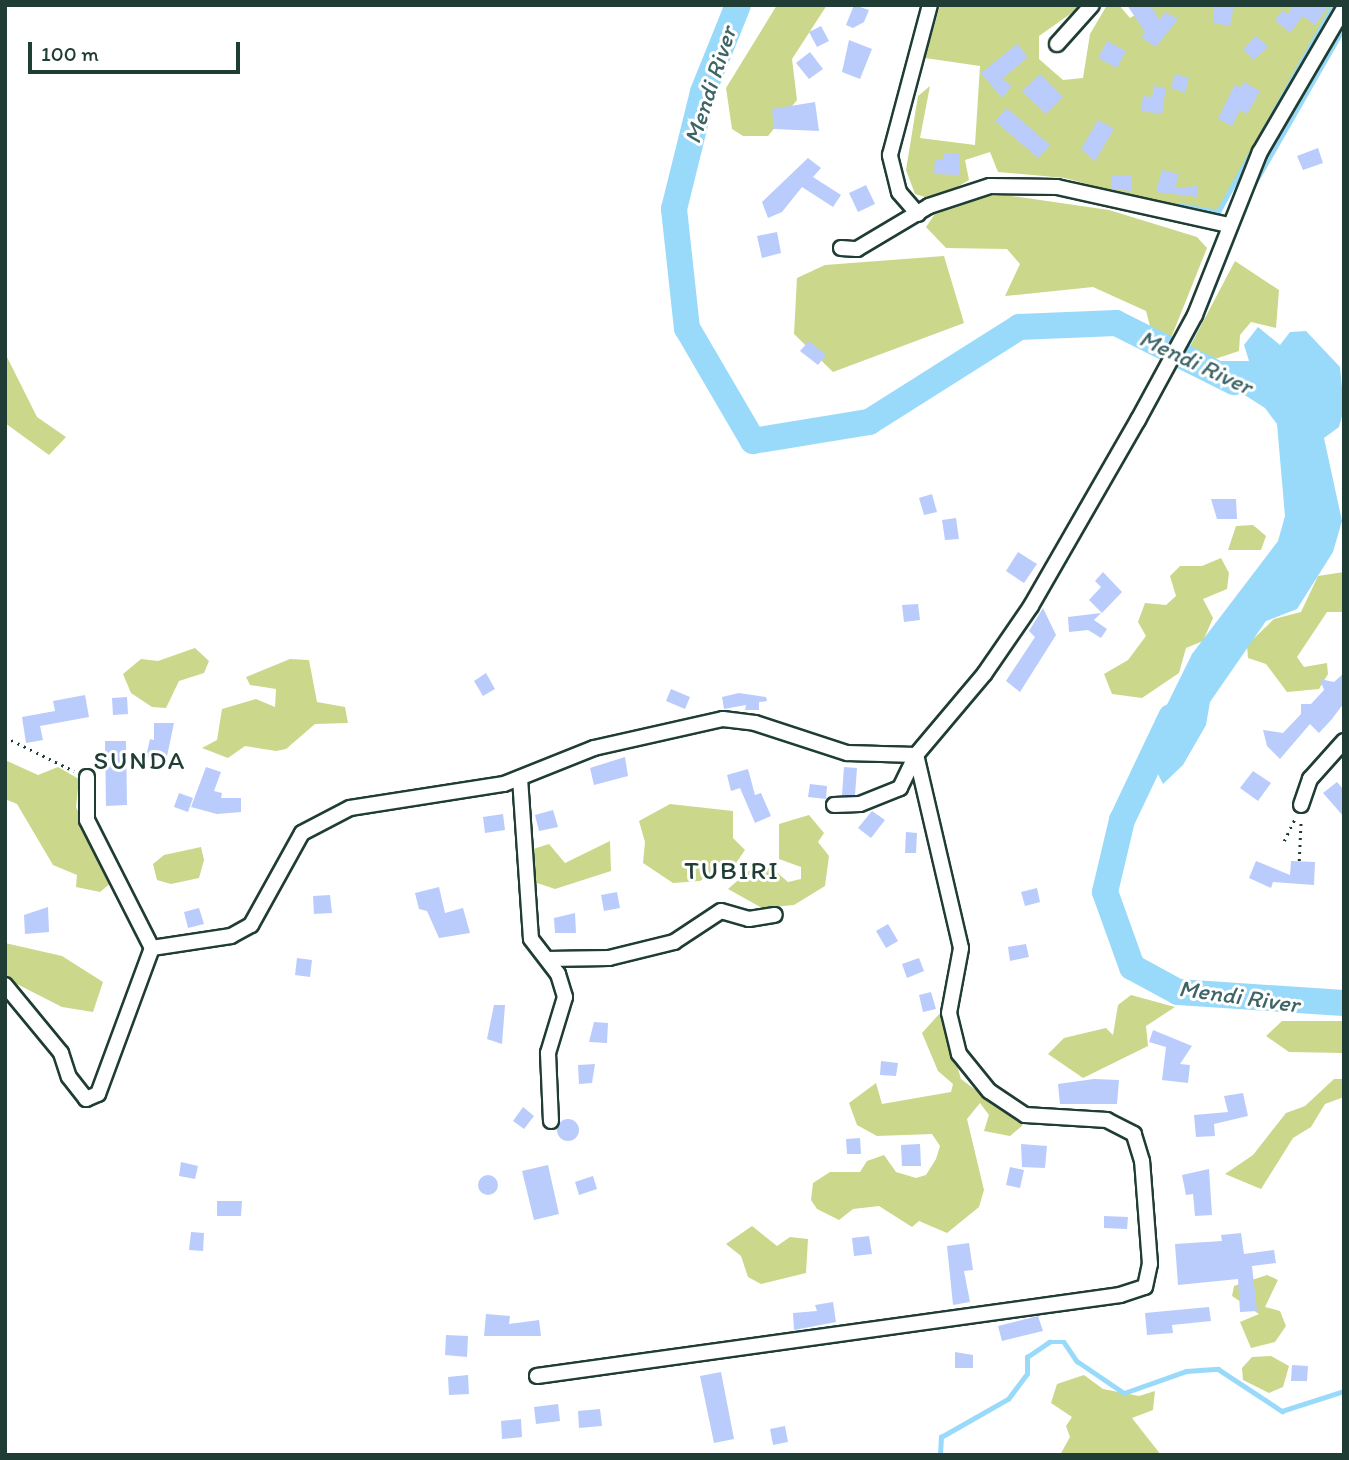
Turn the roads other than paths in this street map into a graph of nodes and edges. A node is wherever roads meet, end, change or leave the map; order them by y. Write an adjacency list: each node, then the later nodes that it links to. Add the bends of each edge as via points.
1 (930, 5): 5 (street, via 890,155 900,192)
2 (1092, 5): 4 (street)
3 (1344, 8): 6 (street, via 1260,152)
4 (1057, 44)
5 (918, 214): 6 (street, via 969,192 1012,186 1057,187); 7 (street, via 857,249)
6 (1228, 225): 9 (street, via 1180,341 1031,606 985,673)
7 (841, 248)
8 (1344, 741): 13 (street, via 1310,779)
9 (916, 755): 11 (street, via 847,753 755,723 723,719 594,748); 12 (street, via 900,788 860,804); 19 (street, via 961,948 949,1013 959,1054 989,1091 1025,1115 1107,1120 1134,1134 1142,1161 1150,1264 1145,1287 1120,1295)
10 (87, 777): 15 (street, via 87,820)
11 (520, 778): 15 (street, via 350,808 302,833 251,925 231,936); 16 (street, via 531,939)
12 (834, 805)
13 (1301, 805)
14 (775, 915): 16 (street, via 749,919 721,911 695,933 674,942 608,958)
15 (152, 948): 17 (street, via 98,1094 86,1100 69,1077 61,1053)
16 (547, 959): 18 (street, via 565,997 548,1053)
17 (5, 985)
18 (551, 1121)
19 (537, 1376)

